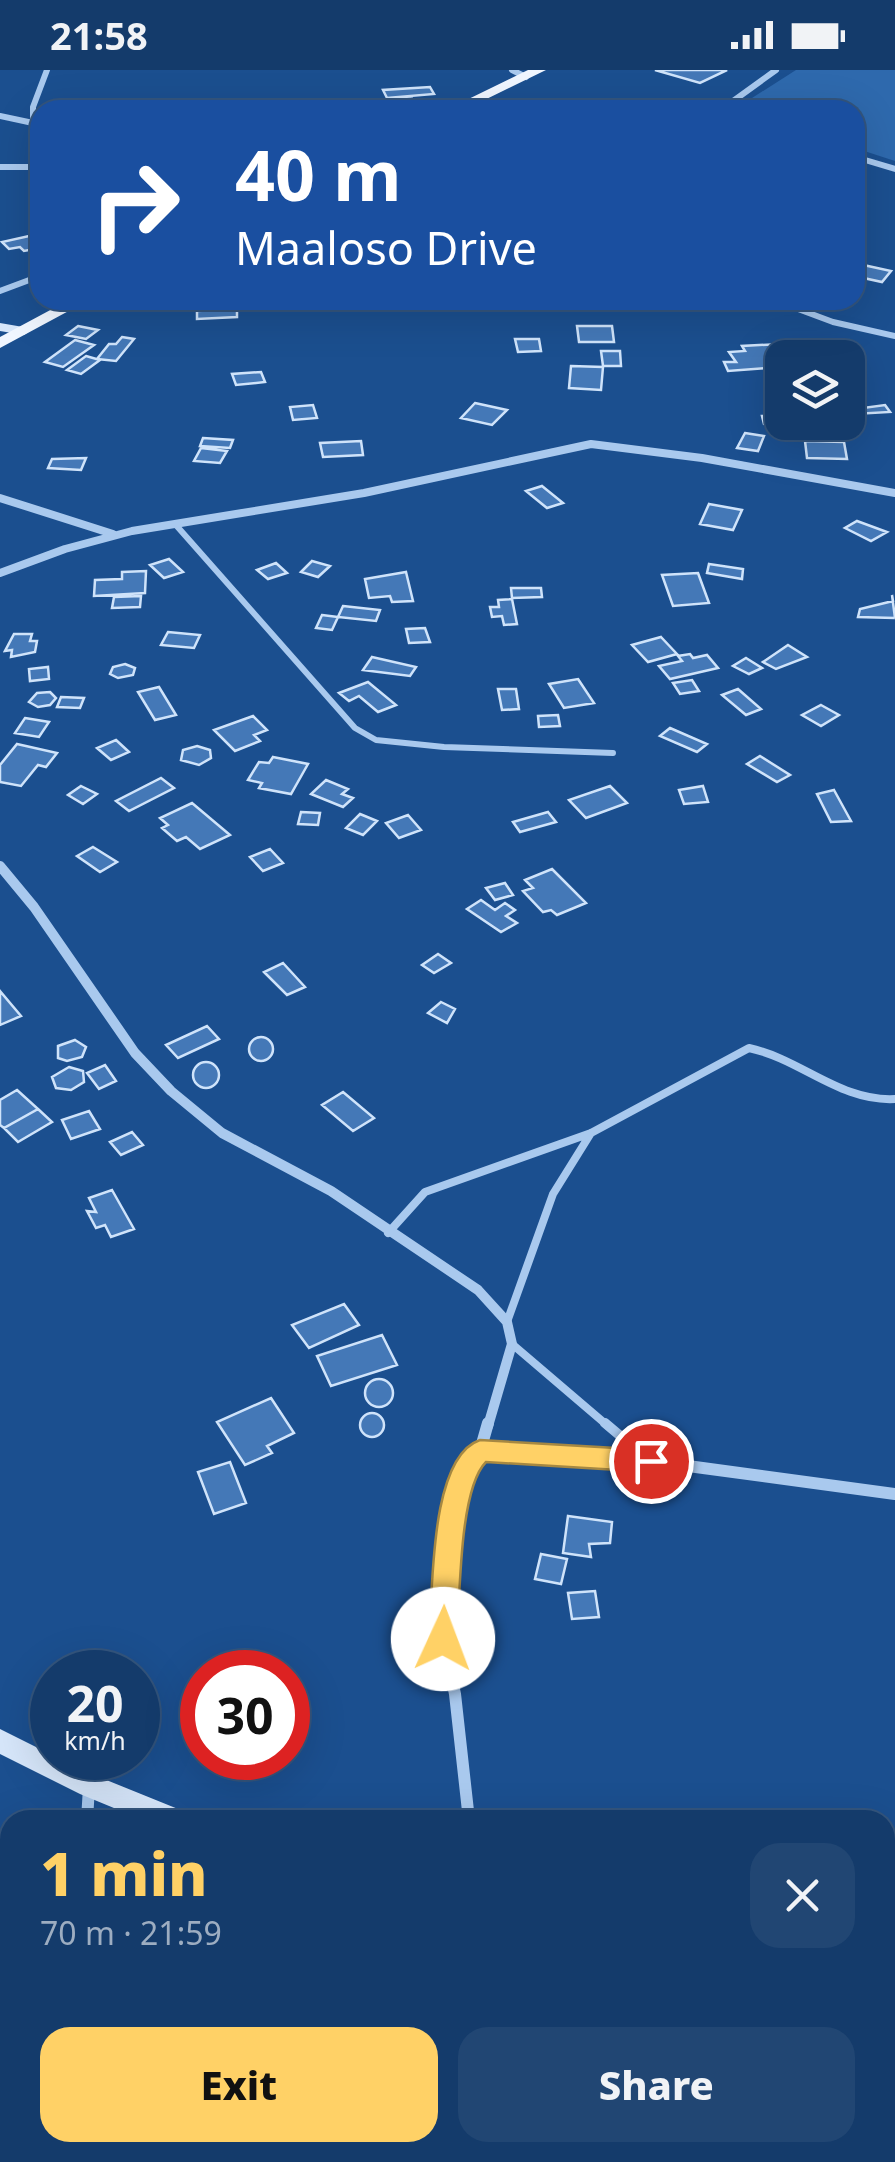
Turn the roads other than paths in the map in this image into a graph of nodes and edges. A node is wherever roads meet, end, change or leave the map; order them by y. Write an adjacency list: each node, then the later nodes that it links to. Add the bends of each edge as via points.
1 (47, 70): 4 (street)
2 (776, 70): 6 (street)
3 (526, 72): 5 (main road)
4 (36, 100)
5 (473, 100)
6 (734, 100)
7 (0, 116): 8 (street)
8 (30, 122)
9 (865, 159): 12 (street)
10 (0, 167): 11 (street)
11 (30, 167)
12 (895, 169)
13 (30, 280): 14 (street)
14 (0, 290)
15 (63, 310): 18 (main road)
16 (795, 310): 19 (street)
17 (0, 327): 18 (street)
18 (24, 331): 20 (main road)
19 (895, 336)
20 (0, 343)
21 (895, 494): 23 (street, via 591,444)
22 (0, 498): 24 (street)
23 (176, 524): 24 (street); 26 (lane, via 355,728 376,740)
24 (114, 535): 25 (street)
25 (0, 573)
26 (614, 753)
27 (0, 866): 30 (street, via 170,1091 222,1133 331,1191)
28 (895, 1099): 29 (lane, via 846,1092 749,1048)
29 (591, 1133): 30 (lane, via 425,1192); 31 (lane, via 553,1194)
30 (388, 1234): 31 (street, via 478,1290)
31 (507, 1322): 32 (street)
32 (512, 1344): 33 (street); 34 (lane)
33 (480, 1450): 34 (street); 40 (street, via 465,1465 451,1526 444,1608)
34 (651, 1461): 35 (street)
35 (895, 1494)
36 (0, 1742): 37 (street)
37 (88, 1786): 38 (street); 39 (street)
38 (88, 1810)
39 (149, 1810)
40 (468, 1810)

